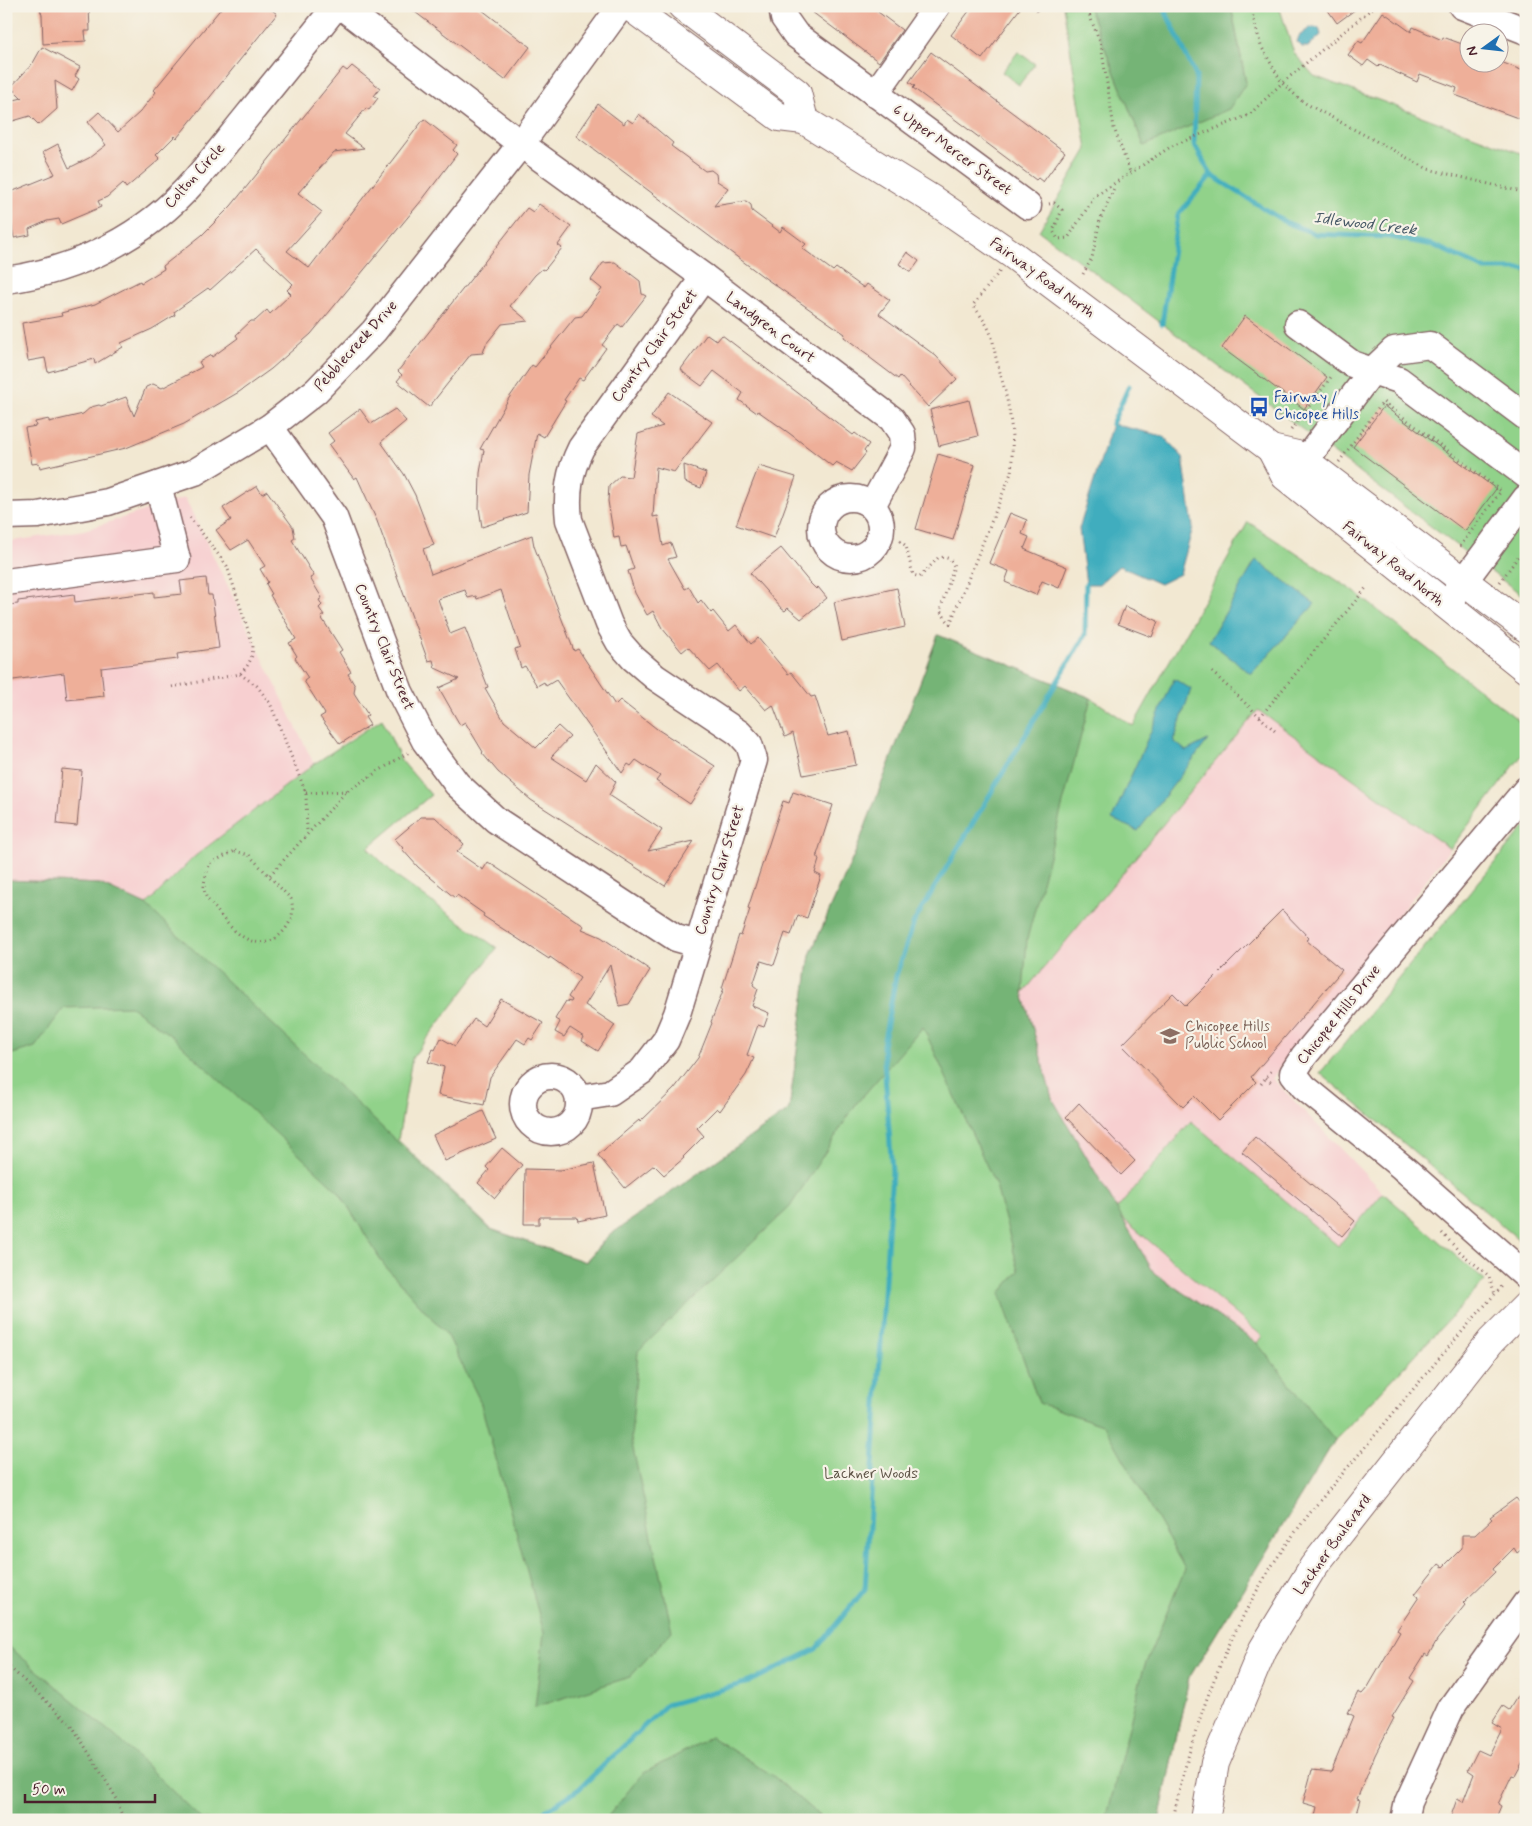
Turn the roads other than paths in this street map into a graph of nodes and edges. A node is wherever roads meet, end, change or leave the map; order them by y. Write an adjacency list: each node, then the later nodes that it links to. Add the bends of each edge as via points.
1 (336, 6): 15 (street, Colton Circle, via 194,182 163,211 131,236 75,264 35,276)
2 (341, 6): 12 (street)
3 (621, 6): 12 (street, Pebblecreek Drive)
4 (629, 6): 11 (main road, Fairway Road North, via 779,117)
5 (682, 6): 11 (main road, via 798,93)
6 (782, 6): 10 (street, 6 Upper Mercer Street, via 784,18 796,36)
7 (937, 6): 10 (street)
8 (1462, 6): 9 (street)
9 (1526, 31)
10 (875, 94): 13 (street, 6 Upper Mercer Street)
11 (804, 120): 20 (main road, Fairway Road North, via 933,200 1013,255)
12 (520, 144): 14 (street, Landgren Court); 19 (street, Pebblecreek Drive, via 374,331 316,391)
13 (1028, 206)
14 (704, 277): 25 (street, Landgren Court, via 892,419 902,434 903,448); 33 (street, Country Clair Street, via 581,448 572,468 568,489 569,520 608,624 619,642 655,677 739,733 749,744 754,760)
15 (6, 280)
16 (1298, 324): 17 (street, via 1352,364)
17 (1372, 371): 18 (street, via 1394,350 1430,345); 21 (street); 22 (street, via 1400,380)
18 (1526, 417)
19 (270, 427): 23 (street, Pebblecreek Drive, via 195,472); 33 (street, Country Clair Street, via 334,516 400,692 425,741 457,784 496,820 676,938)
20 (1271, 449): 21 (main road, Fairway Road North, via 1297,455); 29 (main road, Fairway Road North, via 1285,476)
21 (1305, 461): 27 (main road, Fairway Road North)
22 (1526, 475)
23 (158, 485): 26 (street, Pebblecreek Drive, via 108,502 38,515); 28 (street, via 177,559)
24 (1526, 498): 27 (street)
25 (872, 506)
26 (6, 516)
27 (1464, 581): 29 (street); 30 (main road, Fairway Road North)
28 (6, 582)
29 (1446, 606): 31 (main road, Fairway Road North)
30 (1526, 628)
31 (1526, 670)
32 (1526, 790): 35 (street, Chicopee Hills Drive, via 1293,1073 1304,1087 1402,1167)
33 (697, 944): 34 (street, via 666,1040 642,1071 610,1094)
34 (579, 1098)
35 (1526, 1276)
36 (1526, 1306): 38 (main road, Lackner Boulevard, via 1492,1341 1313,1567 1260,1658 1215,1762)
37 (1526, 1603): 39 (street, via 1451,1708 1408,1802)
38 (1205, 1820)
39 (1404, 1820)

